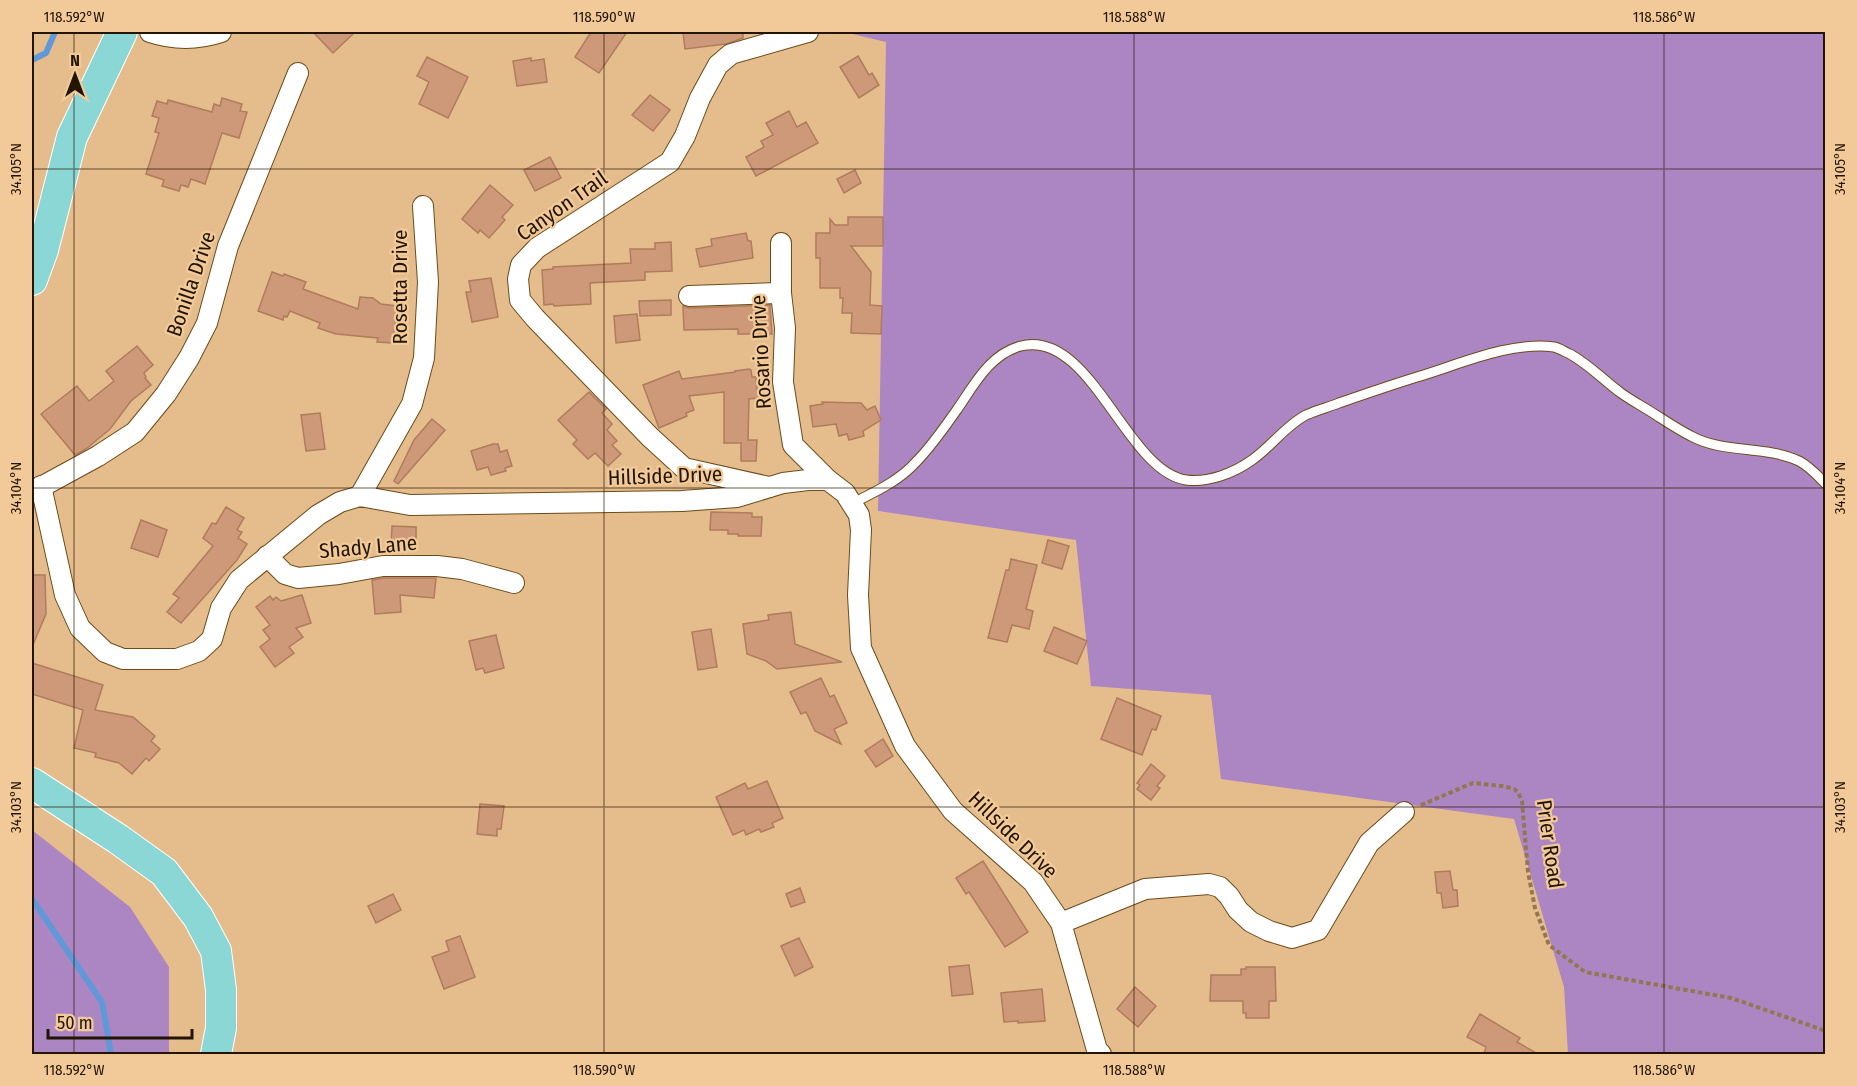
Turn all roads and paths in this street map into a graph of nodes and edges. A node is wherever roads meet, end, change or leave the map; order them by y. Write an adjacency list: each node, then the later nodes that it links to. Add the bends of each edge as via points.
1 (122, 32): 7 (main road, via 72,137)
2 (150, 32): 3 (street, via 196,39)
3 (221, 32)
4 (808, 32): 14 (street, Canyon Trail, via 731,54 718,65 670,162 537,248 521,265 518,279 520,300 535,318 684,468)
5 (298, 73): 15 (street, Bonilla Drive, via 228,246 207,323 189,358 135,432)
6 (423, 206): 16 (street, Rosetta Drive, via 429,282 424,358 412,404)
7 (40, 230): 9 (main road)
8 (781, 243): 10 (street, Rosario Drive)
9 (32, 279)
10 (781, 293): 11 (street); 12 (street, Rosario Drive, via 785,328 783,382 793,445)
11 (689, 296)
12 (828, 480): 14 (street, Hillside Drive); 17 (street)
13 (1826, 484): 17 (lane, via 1799,461 1693,438 1621,393 1586,363 1556,347 1499,351 1384,387 1306,416 1252,460 1230,472 1207,480 1187,480 1170,475 1149,457 1103,395 1074,365 1053,349 1037,345 1021,346 998,357 984,370 915,464 885,488)
14 (772, 487): 16 (street, Hillside Drive, via 737,497 682,501 410,505)
15 (36, 489): 18 (street, via 65,595 80,628 105,652 123,659 177,659 199,651 212,639 221,608 239,580)
16 (360, 496): 18 (street, via 318,515)
17 (853, 503): 22 (street, Hillside Drive, via 861,530 861,648 905,746 953,811 1033,882)
18 (267, 556): 19 (street, Shady Lane, via 285,574 298,578 383,566 437,566)
19 (514, 584)
20 (32, 783): 24 (main road, via 164,872 198,917 216,951 221,1028)
21 (1404, 812): 22 (street, via 1369,843 1318,930 1292,938 1269,931 1251,922 1220,887 1209,884 1145,889); 23 (path, Prier Road, via 1473,783 1514,789 1522,801 1535,908 1549,945 1585,972 1731,998)
22 (1061, 922): 25 (street, Hillside Drive)
23 (1826, 1031)
24 (216, 1054)
25 (1101, 1054)

